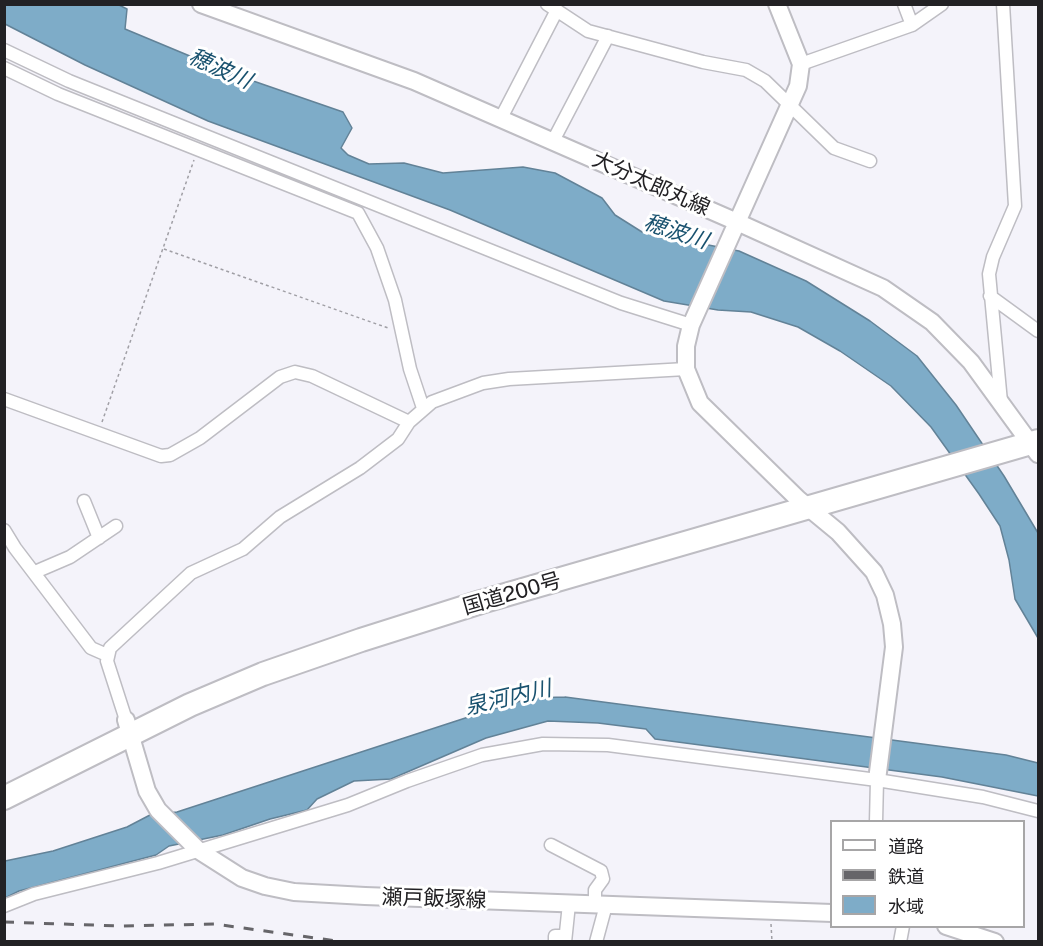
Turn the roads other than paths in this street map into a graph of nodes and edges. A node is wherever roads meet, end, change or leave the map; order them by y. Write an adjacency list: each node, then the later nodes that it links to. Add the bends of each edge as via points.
1 (201, 4): 7 (main road, 大分太郎丸線)
2 (777, 4): 11 (main road)
3 (904, 4): 8 (street)
4 (942, 4): 8 (street)
5 (1003, 4): 18 (street, via 1015,206 993,257)
6 (552, 7): 9 (street, via 588,31); 14 (street)
7 (219, 8): 14 (main road, 大分太郎丸線)
8 (912, 25): 11 (street)
9 (608, 36): 13 (street, via 746,70); 15 (street)
10 (4, 50): 19 (street, via 69,81 621,303)
11 (801, 64): 13 (main road)
12 (4, 68): 24 (street, via 58,94 358,213 377,248)
13 (791, 104): 16 (street, via 834,148); 17 (main road)
14 (501, 118): 15 (main road, 大分太郎丸線)
15 (553, 141): 17 (main road, 大分太郎丸線)
16 (870, 161)
17 (736, 225): 19 (main road); 23 (main road, 大分太郎丸線, via 883,288 932,322)
18 (990, 296): 20 (street); 23 (street)
19 (691, 325): 21 (main road)
20 (1038, 331)
21 (686, 369): 24 (street, via 483,383); 28 (main road, via 700,403)
22 (4, 399): 25 (street, via 161,456 171,455 200,438 280,377 295,372 312,376)
23 (1001, 403): 26 (main road, 大分太郎丸線)
24 (423, 408): 25 (street)
25 (410, 422): 33 (street, via 398,439 360,468 280,517 243,549 191,573)
26 (1028, 440): 28 (highway, 国道200号)
27 (84, 501): 31 (street)
28 (803, 504): 34 (highway, 国道200号, via 358,627 184,691); 35 (main road, via 838,532 874,572 885,595 894,647)
29 (116, 526): 31 (street)
30 (4, 530): 32 (street)
31 (99, 538): 32 (street, via 70,557)
32 (35, 572): 33 (street, via 91,648)
33 (107, 655): 34 (street)
34 (128, 728): 36 (highway, 国道200号); 37 (highway, 国道200号); 41 (main road, 瀬戸飯塚線, via 147,791 158,810)
35 (877, 780): 38 (street, via 983,797); 39 (street); 41 (street, via 608,745 543,744 482,755 348,805)
36 (4, 781)
37 (4, 798)
38 (1038, 811)
39 (876, 820)
40 (551, 845): 43 (street, via 601,871 603,879 595,890)
41 (198, 850): 42 (main road, 瀬戸飯塚線, via 242,878 294,892); 44 (street, via 34,894)
42 (569, 904): 43 (main road, 瀬戸飯塚線); 47 (street)
43 (600, 905): 45 (main road, 瀬戸飯塚線); 48 (street)
44 (4, 906)
45 (830, 913)
46 (949, 928): 49 (main road)
47 (562, 940)
48 (596, 942)
49 (994, 942)

